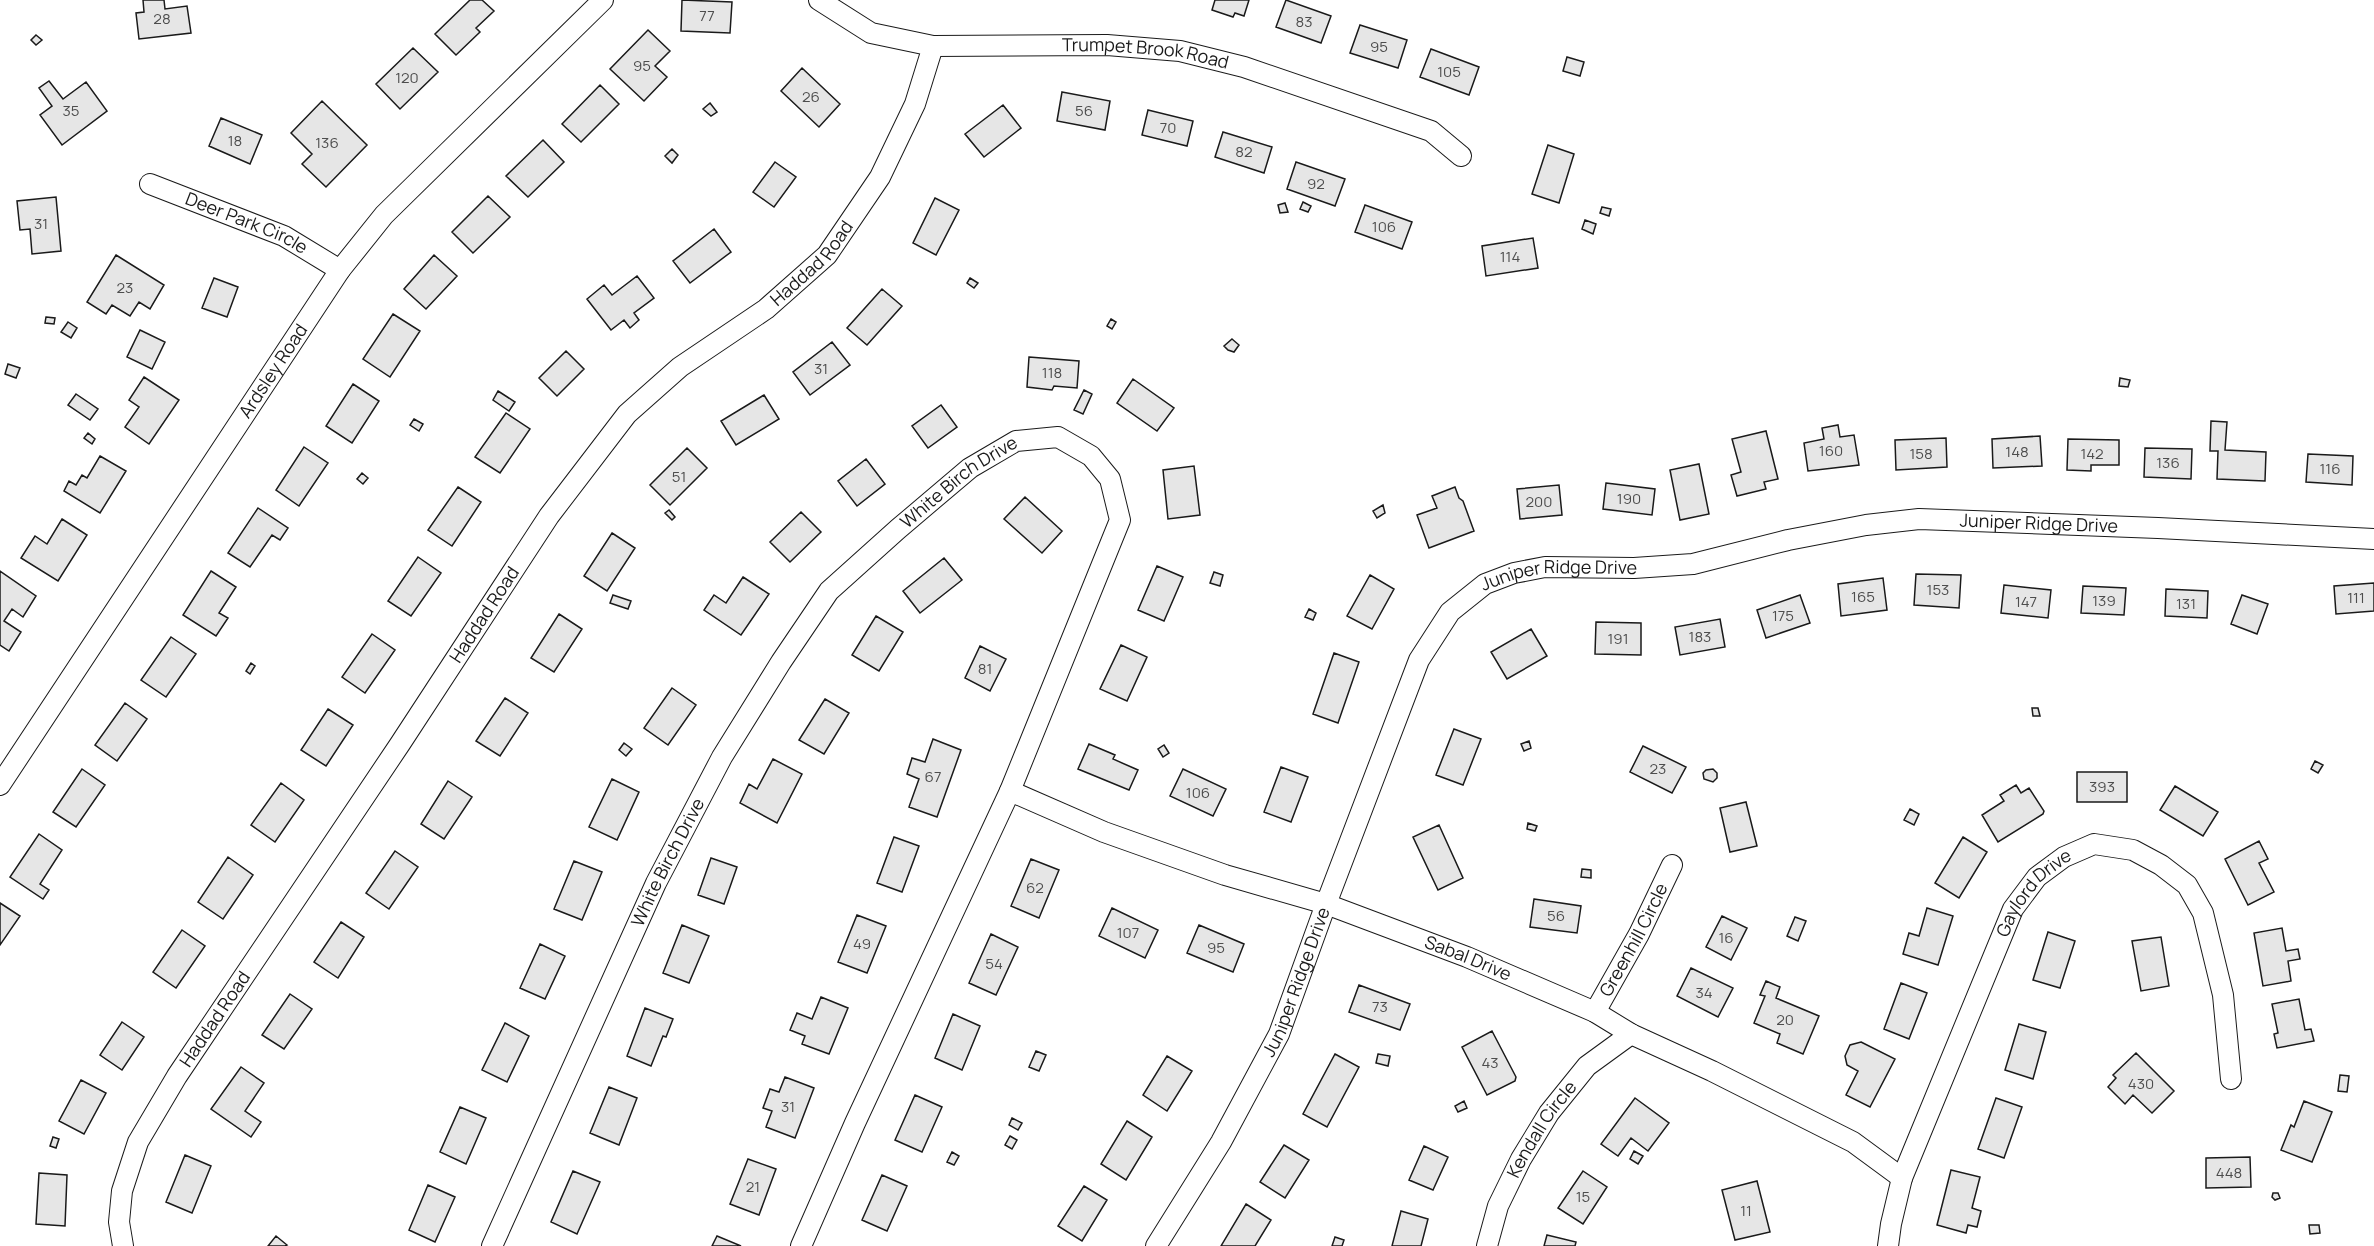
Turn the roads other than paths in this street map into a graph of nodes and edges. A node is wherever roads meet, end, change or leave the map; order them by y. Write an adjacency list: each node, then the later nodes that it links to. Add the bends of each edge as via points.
1 (603, 0): 6 (street, Ardsley Road, via 384,215)
2 (819, 0): 3 (street, Trumpet Brook Road, via 871,33)
3 (933, 46): 4 (street, Trumpet Brook Road, via 1107,45 1180,51 1244,67 1431,131); 16 (street, Haddad Road, via 915,104 880,177 827,255 766,309 680,367 627,414 549,516 177,1076 138,1142 122,1191 119,1222)
4 (1461, 156)
5 (150, 184): 6 (street, Deer Park Circle, via 284,236)
6 (340, 270): 8 (street, Ardsley Road)
7 (2374, 539): 11 (street, Juniper Ridge Drive, via 1919,519 1788,540 1693,564 1545,567 1514,573 1485,585 1450,612 1419,660)
8 (0, 785)
9 (1010, 791): 11 (street, Sabal Drive, via 1104,832 1226,875); 17 (street, White Birch Drive, via 1120,520 1110,479 1091,456 1058,437 1016,441 970,468 829,591 722,757 656,883); 18 (street, White Birch Drive)
10 (1672, 865): 12 (street, Greenhill Circle)
11 (1326, 904): 12 (street, Sabal Drive, via 1467,957); 19 (street, Juniper Ridge Drive, via 1279,1034 1221,1142)
12 (1595, 1012): 13 (street, Sabal Drive)
13 (1631, 1034): 15 (street, Sabal Drive, via 1853,1142); 20 (street, Kendall Circle, via 1587,1066 1549,1113 1498,1206)
14 (2231, 1079): 15 (street, Gaylord Drive, via 2223,995 2203,913 2187,885 2133,850 2094,844 2064,857 2037,877 2013,909)
15 (1902, 1178): 21 (street, Gaylord Drive)
16 (123, 1246)
17 (492, 1246)
18 (801, 1246)
19 (1156, 1246)
20 (1487, 1246)
21 (1888, 1246)

